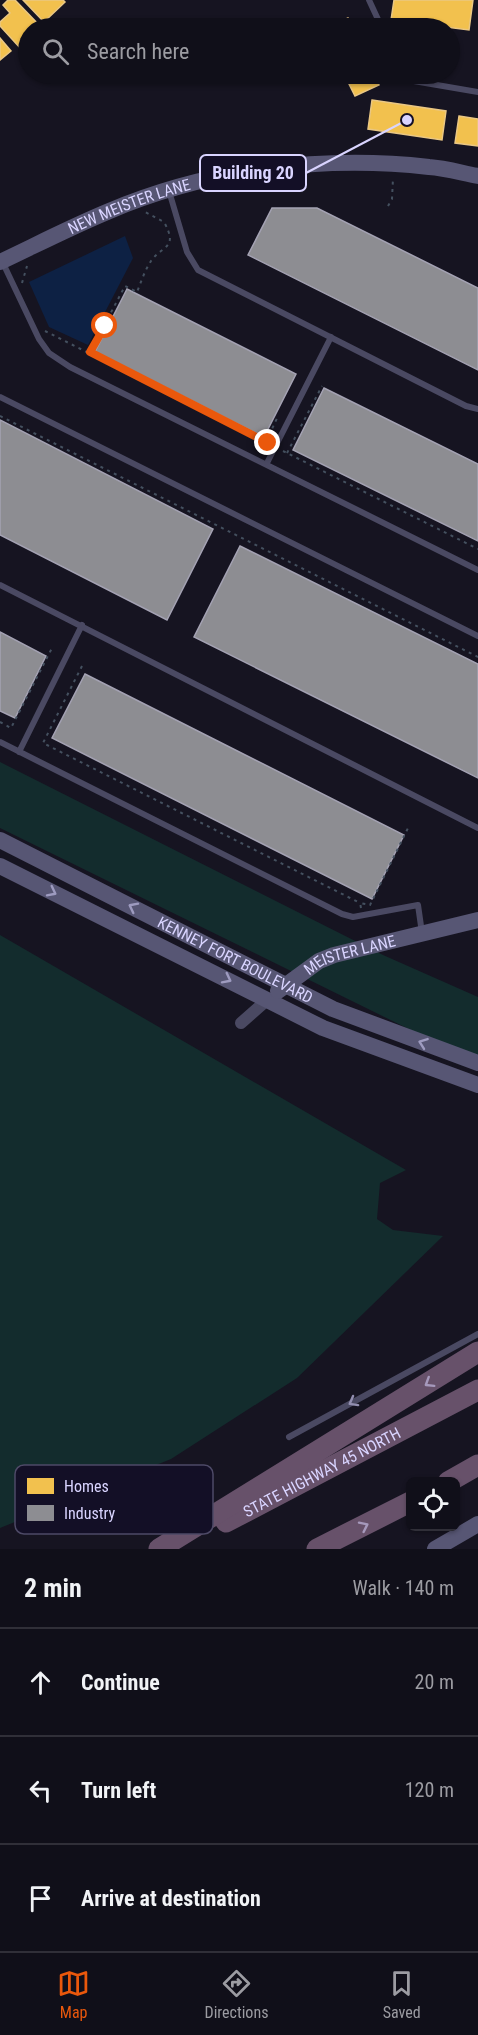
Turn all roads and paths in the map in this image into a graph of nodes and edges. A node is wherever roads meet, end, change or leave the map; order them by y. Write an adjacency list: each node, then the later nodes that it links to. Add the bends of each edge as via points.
1 (369, 0): 2 (lane)
2 (377, 18)
3 (431, 84): 4 (lane)
4 (478, 92)
5 (478, 176): 7 (street, NEW MEISTER LANE, via 408,165 316,164 249,171)
6 (393, 178): 8 (path)
7 (169, 190): 10 (street, NEW MEISTER LANE, via 109,211); 14 (lane, via 187,252 198,270)
8 (388, 206)
9 (145, 212): 15 (path, via 164,222 170,242 152,260 136,292 125,286)
10 (0, 260): 23 (lane, via 49,353 70,367)
11 (27, 266): 12 (path)
12 (22, 285)
13 (44, 330): 15 (path)
14 (331, 337): 18 (lane); 23 (lane)
15 (90, 352): 20 (path, via 267,442)
16 (322, 386): 22 (path)
17 (0, 397): 28 (lane)
18 (478, 409)
19 (0, 416): 30 (path)
20 (278, 416)
21 (284, 451): 22 (path)
22 (287, 453): 24 (path)
23 (267, 463): 25 (lane)
24 (478, 549)
25 (478, 570)
26 (0, 585): 27 (lane)
27 (82, 626): 37 (lane); 40 (lane)
28 (478, 636)
29 (52, 648): 33 (path)
30 (478, 657)
31 (82, 666): 36 (path)
32 (0, 722): 33 (path)
33 (11, 728): 34 (path)
34 (8, 736)
35 (0, 742): 37 (lane)
36 (43, 743): 38 (path); 43 (path)
37 (19, 752): 46 (lane, via 342,914 353,917 418,904)
38 (39, 752)
39 (409, 826): 43 (path, via 370,906)
40 (478, 828)
41 (0, 840): 47 (street, KENNEY FORT BOULEVARD, one-way to 41)
42 (0, 866): 48 (street, KENNEY FORT BOULEVARD, one-way to 48)
43 (360, 903): 44 (path)
44 (361, 908)
45 (478, 920): 46 (street, MEISTER LANE)
46 (423, 933): 47 (street, MEISTER LANE, via 334,954)
47 (286, 986): 48 (street, MEISTER LANE); 50 (street, KENNEY FORT BOULEVARD, one-way to 47, via 333,1009)
48 (267, 1000): 49 (street, MEISTER LANE); 51 (street, KENNEY FORT BOULEVARD, via 323,1028)
49 (241, 1023)
50 (478, 1063)
51 (478, 1085)
52 (478, 1334): 55 (lane, one-way to 55)
53 (478, 1352): 59 (highway, one-way to 59)
54 (478, 1390): 61 (highway, STATE HIGHWAY 45 NORTH)
55 (289, 1437)
56 (478, 1465): 57 (highway)
57 (457, 1477)
58 (406, 1504): 67 (highway, one-way to 58)
59 (213, 1516)
60 (478, 1524): 64 (street)
61 (213, 1528)
62 (183, 1534): 65 (highway, one-way to 65)
63 (198, 1534): 66 (highway, STATE HIGHWAY 45 NORTH)
64 (456, 1543): 68 (street)
65 (159, 1549)
66 (164, 1549)
67 (317, 1549)
68 (435, 1549)

